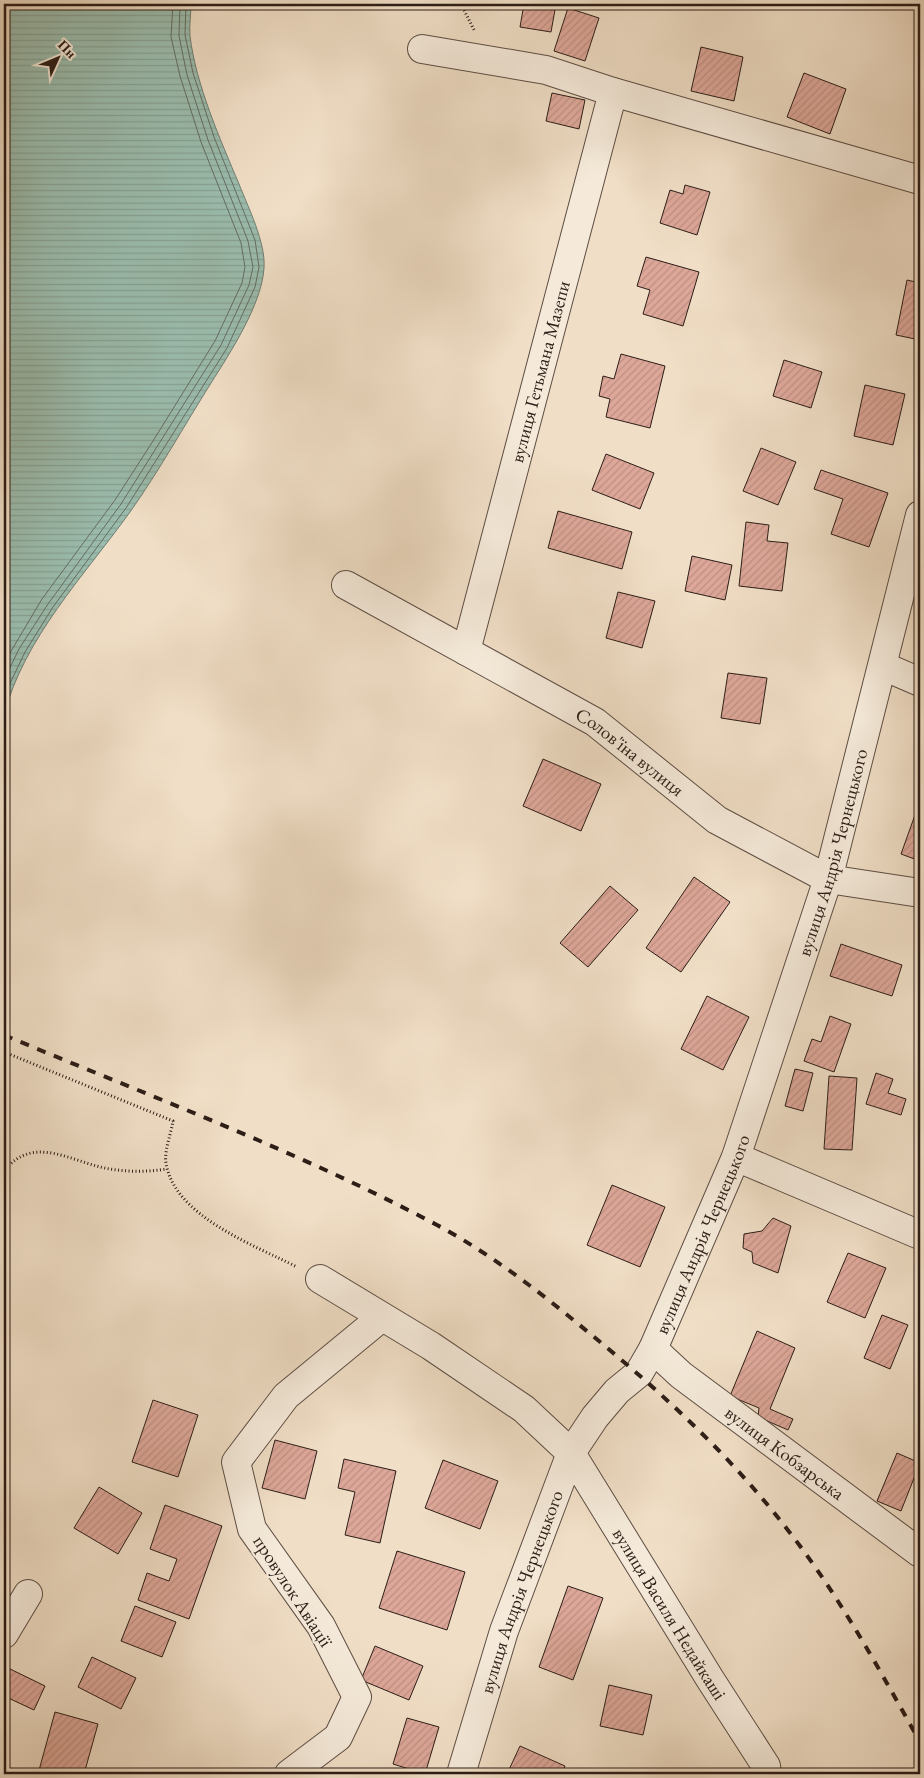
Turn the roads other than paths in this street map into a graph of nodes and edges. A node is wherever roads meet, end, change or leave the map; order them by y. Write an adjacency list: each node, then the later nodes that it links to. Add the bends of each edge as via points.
1 (422, 49): 2 (street, via 546,70)
2 (613, 92): 3 (street); 6 (street, вулиця Гетьмана Мазепи)
3 (920, 180)
4 (920, 515): 7 (street, вулиця Андрія Чернецького)
5 (346, 585): 6 (street, Солов'їна вулиця)
6 (466, 651): 9 (street, Солов'їна вулиця, via 595,722 717,820)
7 (883, 666): 8 (street); 9 (street, вулиця Андрія Чернецького)
8 (920, 682)
9 (828, 878): 10 (street, Солов'їна вулиця); 11 (street, вулиця Андрія Чернецького)
10 (920, 893)
11 (736, 1157): 12 (street); 15 (street, вулиця Андрія Чернецького)
12 (920, 1235)
13 (320, 1280): 14 (street)
14 (382, 1317): 16 (street, via 524,1409); 20 (street, провулок Авіації, via 286,1396 236,1462 252,1529 321,1626 357,1697 338,1737)
15 (653, 1349): 16 (street, вулиця Андрія Чернецького, via 639,1373 617,1391); 17 (street, вулиця Кобзарська, via 682,1375)
16 (571, 1453): 21 (street, вулиця Андрія Чернецького, via 504,1630); 22 (street, вулиця Василя Недайкаші, via 766,1766)
17 (920, 1553)
18 (28, 1594): 19 (street)
19 (4, 1634)
20 (289, 1774)
21 (461, 1774)
22 (767, 1774)

